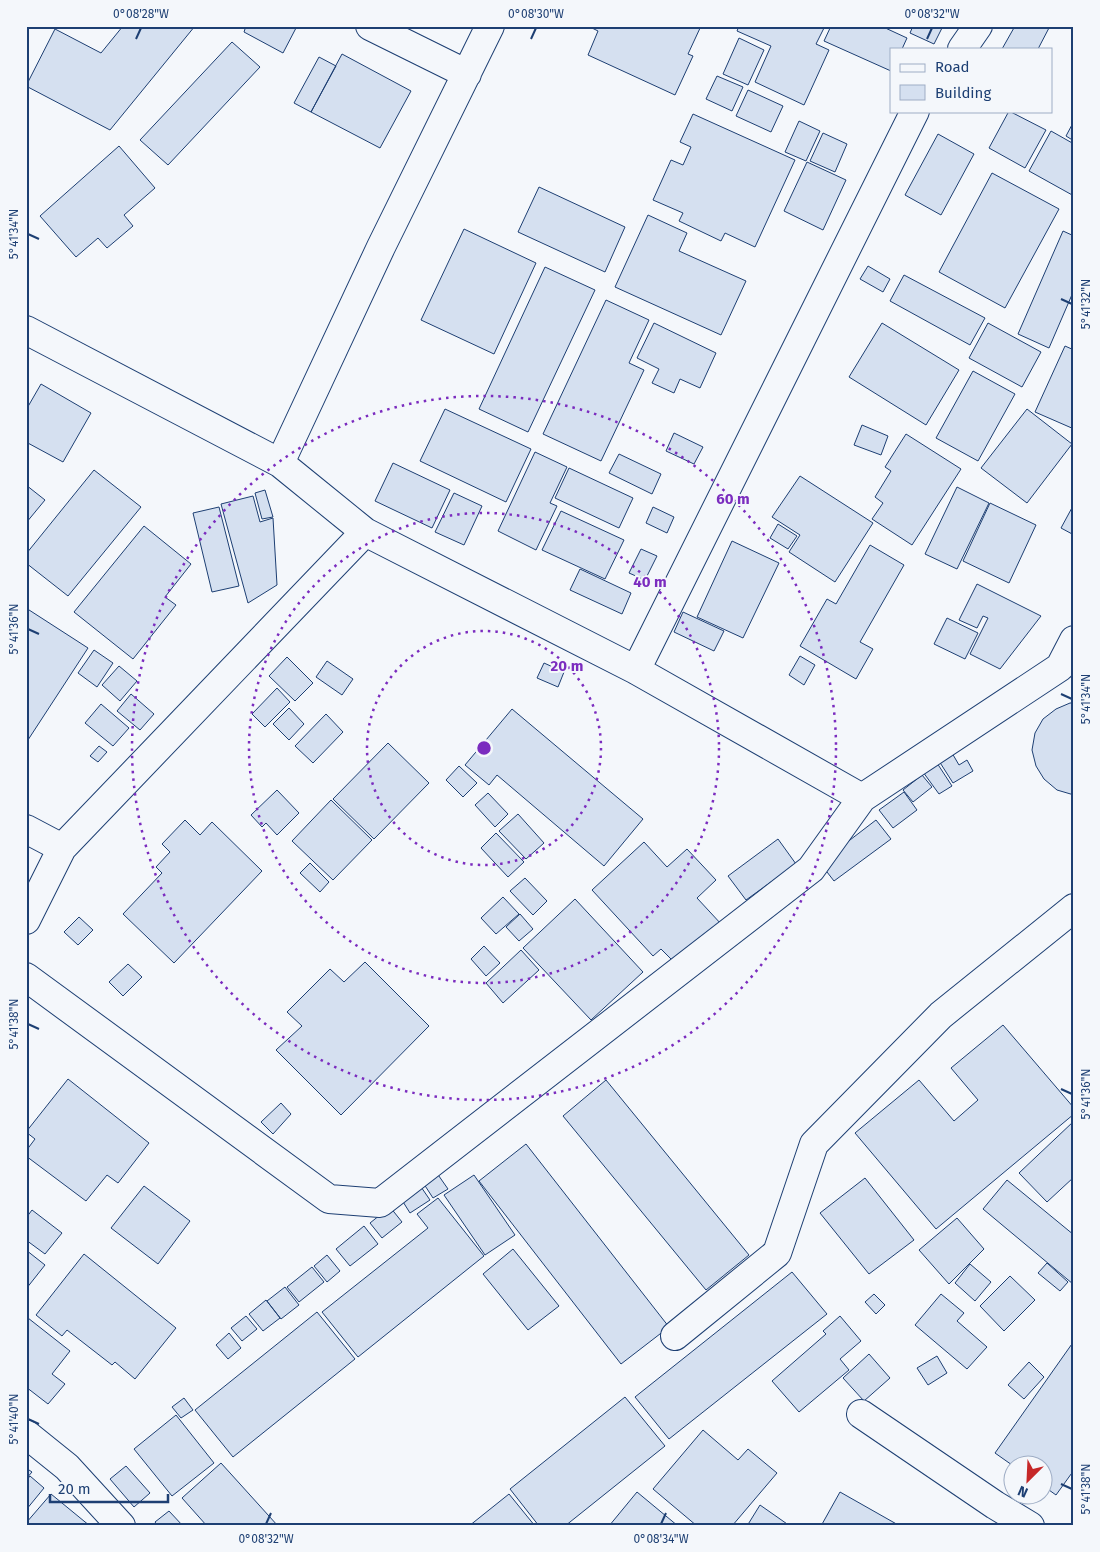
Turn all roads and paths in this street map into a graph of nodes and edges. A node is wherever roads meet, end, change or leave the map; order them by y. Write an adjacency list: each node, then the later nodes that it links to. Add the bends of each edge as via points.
1 (370, 26): 5 (street)
2 (490, 26): 5 (street)
3 (978, 26): 4 (street)
4 (963, 48)
5 (467, 74): 8 (street, via 381,246)
6 (915, 112): 11 (street)
7 (26, 330): 8 (street)
8 (280, 463): 9 (street)
9 (365, 532): 11 (street); 14 (street)
10 (1074, 640): 12 (street, via 1060,667)
11 (636, 670): 12 (street)
12 (862, 798): 17 (street, via 811,869 380,1203 329,1199)
13 (26, 829): 14 (street)
14 (62, 848): 16 (street)
15 (1074, 908): 18 (street, via 941,1015 814,1144 777,1253)
16 (26, 920)
17 (26, 978)
18 (675, 1336)
19 (861, 1414): 22 (street)
20 (26, 1434): 21 (street, via 67,1467)
21 (121, 1526)
22 (1030, 1526)

